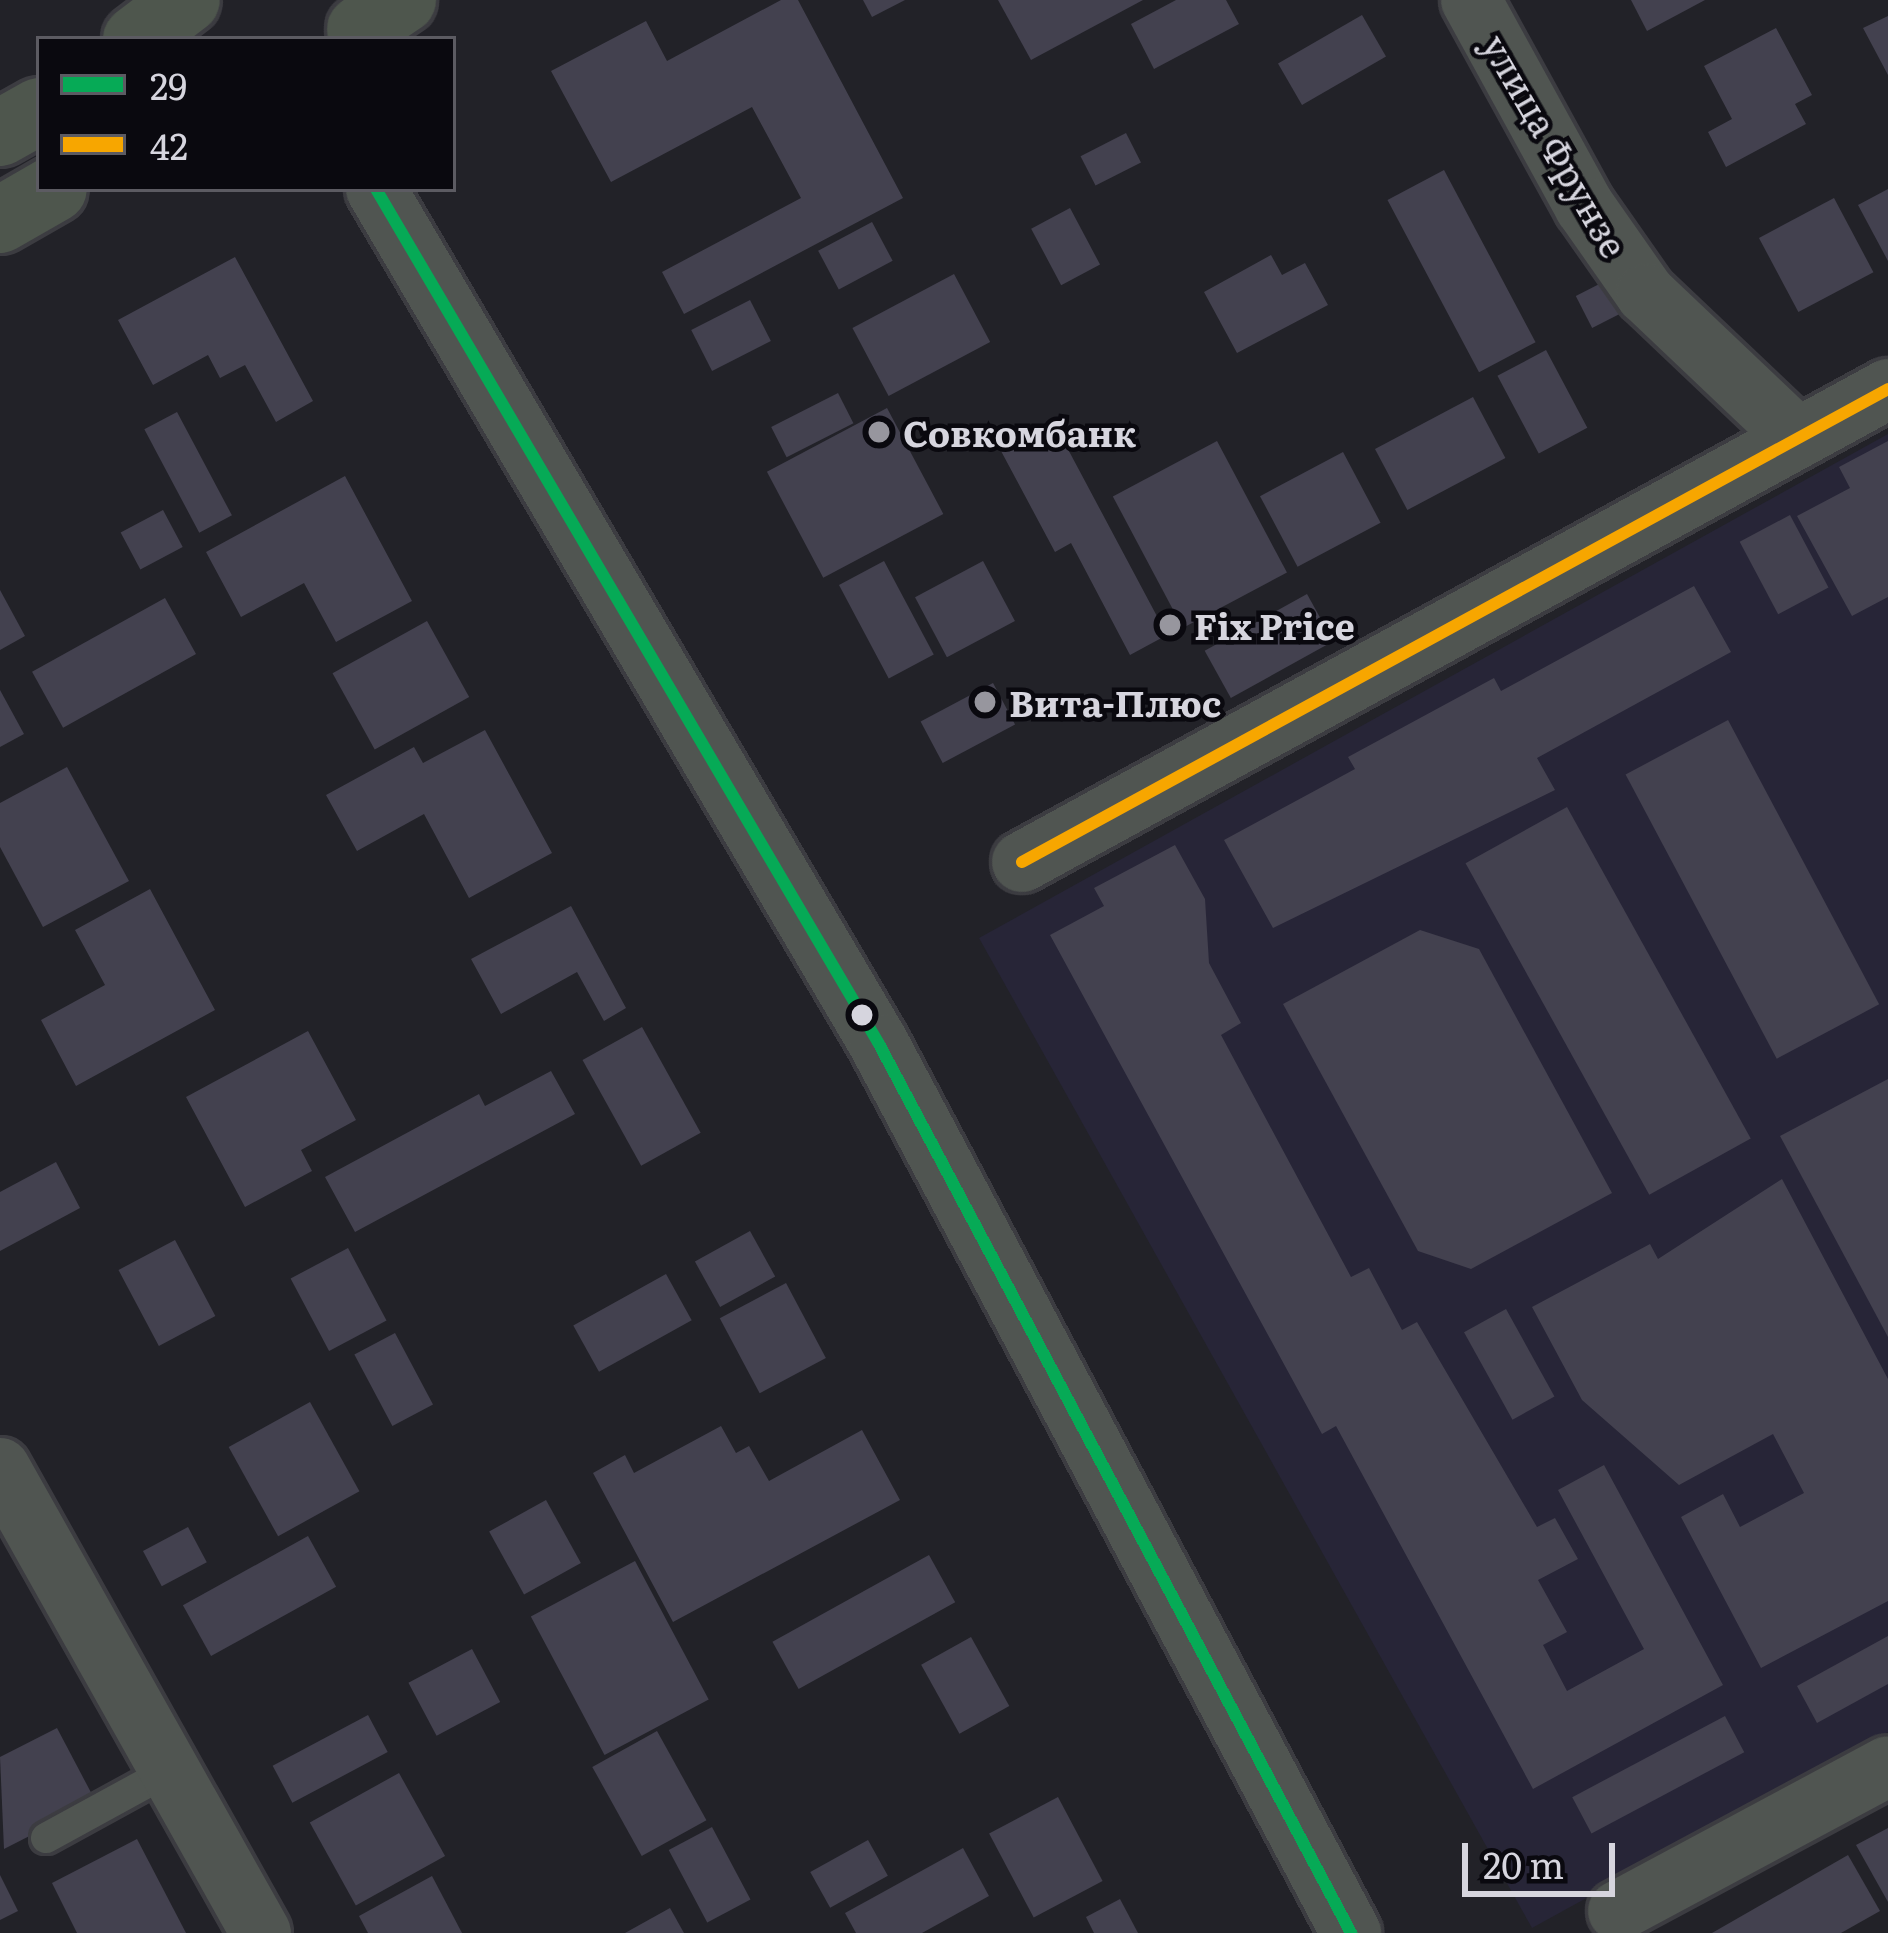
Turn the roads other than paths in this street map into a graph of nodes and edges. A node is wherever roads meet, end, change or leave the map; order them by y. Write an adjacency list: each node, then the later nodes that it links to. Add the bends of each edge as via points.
1 (187, 0): 4 (main road)
2 (204, 0): 5 (main road)
3 (1471, 0): 12 (street, улица Фрунзе, via 1585,207 1646,294)
4 (140, 36)
5 (209, 36)
6 (36, 113): 7 (main road)
7 (0, 133)
8 (49, 192): 10 (main road)
9 (378, 192): 20 (street, via 879,1044)
10 (0, 220)
11 (1888, 389): 12 (street)
12 (1798, 438): 13 (street)
13 (1022, 862)
14 (8, 1503): 16 (street)
15 (1888, 1766): 18 (street)
16 (170, 1770): 17 (lane); 19 (street)
17 (46, 1838)
18 (1618, 1911)
19 (261, 1933)
20 (1351, 1933)

